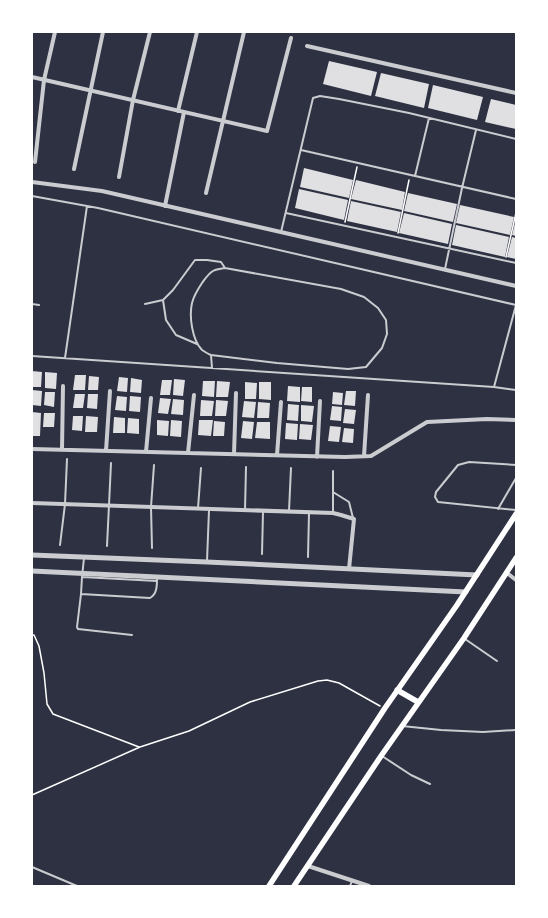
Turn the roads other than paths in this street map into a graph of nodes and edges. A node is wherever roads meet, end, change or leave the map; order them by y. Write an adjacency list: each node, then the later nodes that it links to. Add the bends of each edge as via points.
1 (55, 32): 9 (street)
2 (103, 32): 10 (street)
3 (150, 32): 12 (street)
4 (197, 32): 13 (street)
5 (244, 32): 16 (street)
6 (291, 38): 16 (street, via 266,131)
7 (307, 46): 11 (street)
8 (32, 77): 9 (street)
9 (44, 80): 10 (street); 20 (street)
10 (90, 90): 12 (street); 21 (street)
11 (516, 93)
12 (133, 100): 13 (street); 23 (street)
13 (178, 111): 14 (street)
14 (184, 112): 16 (street); 30 (street)
15 (429, 118): 17 (lane); 19 (lane, via 320,96 313,98); 22 (lane)
16 (223, 121): 26 (street)
17 (476, 130): 18 (lane); 25 (lane)
18 (516, 139)
19 (301, 150): 22 (lane); 31 (lane)
20 (35, 162)
21 (74, 169)
22 (415, 176): 25 (lane)
23 (119, 177)
24 (32, 182): 30 (street, via 102,191)
25 (462, 188): 28 (lane); 33 (lane)
26 (206, 193)
27 (32, 196): 29 (lane)
28 (516, 199)
29 (87, 206): 42 (lane); 46 (lane)
30 (165, 206): 32 (street)
31 (286, 213): 32 (lane); 33 (lane)
32 (281, 232): 36 (street)
33 (449, 248): 34 (lane); 36 (lane)
34 (516, 263)
35 (225, 268): 38 (lane, via 221,262 195,260 173,290); 43 (lane, via 213,271 206,277 192,303 192,325); 44 (lane, via 342,289 364,297 378,308 386,320 386,334 382,348 366,367 348,369)
36 (444, 270): 37 (street)
37 (516, 286)
38 (162, 300): 40 (lane); 43 (lane, via 166,320 176,335)
39 (32, 304): 41 (lane)
40 (145, 304)
41 (39, 305)
42 (516, 305): 49 (lane)
43 (198, 345): 44 (lane)
44 (210, 355): 47 (lane)
45 (32, 356): 46 (lane)
46 (65, 358): 47 (lane)
47 (212, 368): 49 (lane)
48 (63, 386): 60 (street)
49 (494, 387): 51 (lane)
50 (110, 390): 61 (street)
51 (516, 390)
52 (236, 393): 64 (street)
53 (194, 395): 63 (street)
54 (368, 395): 67 (street)
55 (151, 398): 62 (street)
56 (320, 401): 66 (street)
57 (281, 402): 65 (street)
58 (516, 420): 67 (street, via 428,422 371,456)
59 (32, 449): 60 (street)
60 (62, 450): 61 (street)
61 (106, 451): 62 (street)
62 (146, 452): 63 (street)
63 (188, 453): 64 (street)
64 (234, 454): 65 (street)
65 (277, 455): 66 (street)
66 (318, 456): 67 (street)
67 (364, 456)
68 (67, 459): 79 (lane)
69 (111, 463): 80 (lane)
70 (154, 465): 81 (lane)
71 (516, 465): 83 (lane, via 469,462 458,465 436,492 438,502)
72 (246, 467): 85 (lane)
73 (201, 468): 82 (lane)
74 (291, 468): 88 (lane)
75 (334, 471): 77 (lane)
76 (516, 478): 83 (lane)
77 (333, 492): 90 (lane); 92 (lane, via 349,502)
78 (32, 503): 79 (street)
79 (65, 504): 80 (street); 93 (lane)
80 (109, 505): 81 (street); 94 (lane)
81 (151, 507): 82 (street); 95 (lane)
82 (198, 508): 84 (street)
83 (498, 508): 87 (lane)
84 (209, 509): 85 (street); 101 (lane)
85 (245, 510): 86 (street)
86 (263, 510): 88 (street); 96 (lane)
87 (516, 510)
88 (289, 511): 89 (street)
89 (309, 512): 90 (street); 99 (lane)
90 (333, 513): 92 (street)
91 (516, 514): 106 (main road)
92 (354, 519): 102 (street)
93 (60, 545)
94 (107, 546)
95 (152, 548)
96 (262, 554)
97 (32, 555): 98 (street)
98 (84, 557): 101 (street); 105 (lane)
99 (308, 557)
100 (516, 558): 104 (main road)
101 (207, 562): 102 (street)
102 (349, 569): 106 (street)
103 (32, 571): 105 (street)
104 (506, 573): 108 (street); 112 (main road)
105 (82, 575): 107 (street); 110 (lane)
106 (477, 575): 109 (main road)
107 (157, 579): 109 (street); 110 (lane, via 156,592 150,598)
108 (516, 580)
109 (466, 592): 114 (main road)
110 (81, 594): 111 (lane, via 78,629)
111 (132, 635)
112 (464, 638): 113 (lane); 115 (main road)
113 (497, 661)
114 (397, 690): 115 (main road); 124 (main road)
115 (418, 702): 116 (main road)
116 (401, 726): 117 (lane, via 483,732); 118 (main road)
117 (516, 730)
118 (381, 756): 119 (lane); 120 (main road)
119 (430, 784)
120 (308, 866): 122 (street); 125 (main road)
121 (32, 867): 123 (lane)
122 (352, 881): 126 (lane); 127 (street)
123 (77, 886)
124 (269, 886)
125 (294, 886)
126 (350, 886)
127 (369, 886)

